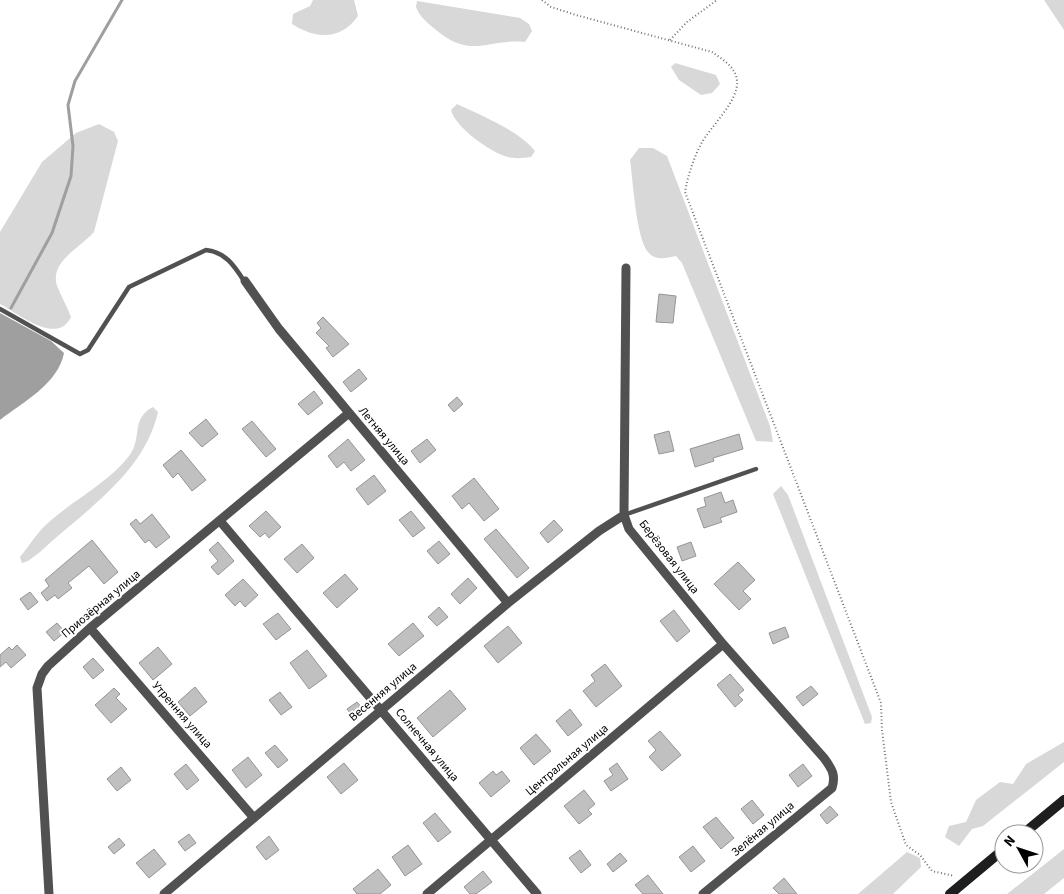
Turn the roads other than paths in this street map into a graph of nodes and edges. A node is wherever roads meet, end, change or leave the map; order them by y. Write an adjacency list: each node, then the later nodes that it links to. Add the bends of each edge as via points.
1 (626, 268): 6 (street, Берёзовая улица)
2 (245, 282): 3 (lane, via 226,257 206,250 129,287 88,350 80,354); 4 (street, Летняя улица, via 279,329)
3 (0, 309)
4 (349, 413): 7 (street, Приозёрная улица); 8 (street, Летняя улица)
5 (756, 469): 6 (lane)
6 (624, 515): 8 (street, Весенняя улица, via 592,536); 10 (street, Берёзовая улица, via 629,529)
7 (220, 521): 9 (street, Приозёрная улица); 11 (street, Солнечная улица)
8 (508, 603): 11 (street, Весенняя улица)
9 (90, 628): 14 (street, Утренняя улица); 18 (street, Приозёрная улица, via 48,666 37,688)
10 (723, 644): 12 (street, Берёзовая улица, via 824,758); 16 (street, Центральная улица)
11 (381, 710): 14 (street, Весенняя улица); 16 (street, Солнечная улица)
12 (835, 780): 22 (street, Зелёная улица, via 832,788)
13 (1064, 800): 15 (main road)
14 (254, 818): 19 (street, Весенняя улица)
15 (1035, 824)
16 (491, 840): 20 (street, Центральная улица); 21 (street, Солнечная улица)
17 (994, 858): 23 (main road)
18 (49, 894)
19 (164, 894)
20 (426, 894)
21 (537, 894)
22 (703, 894)
23 (950, 894)

